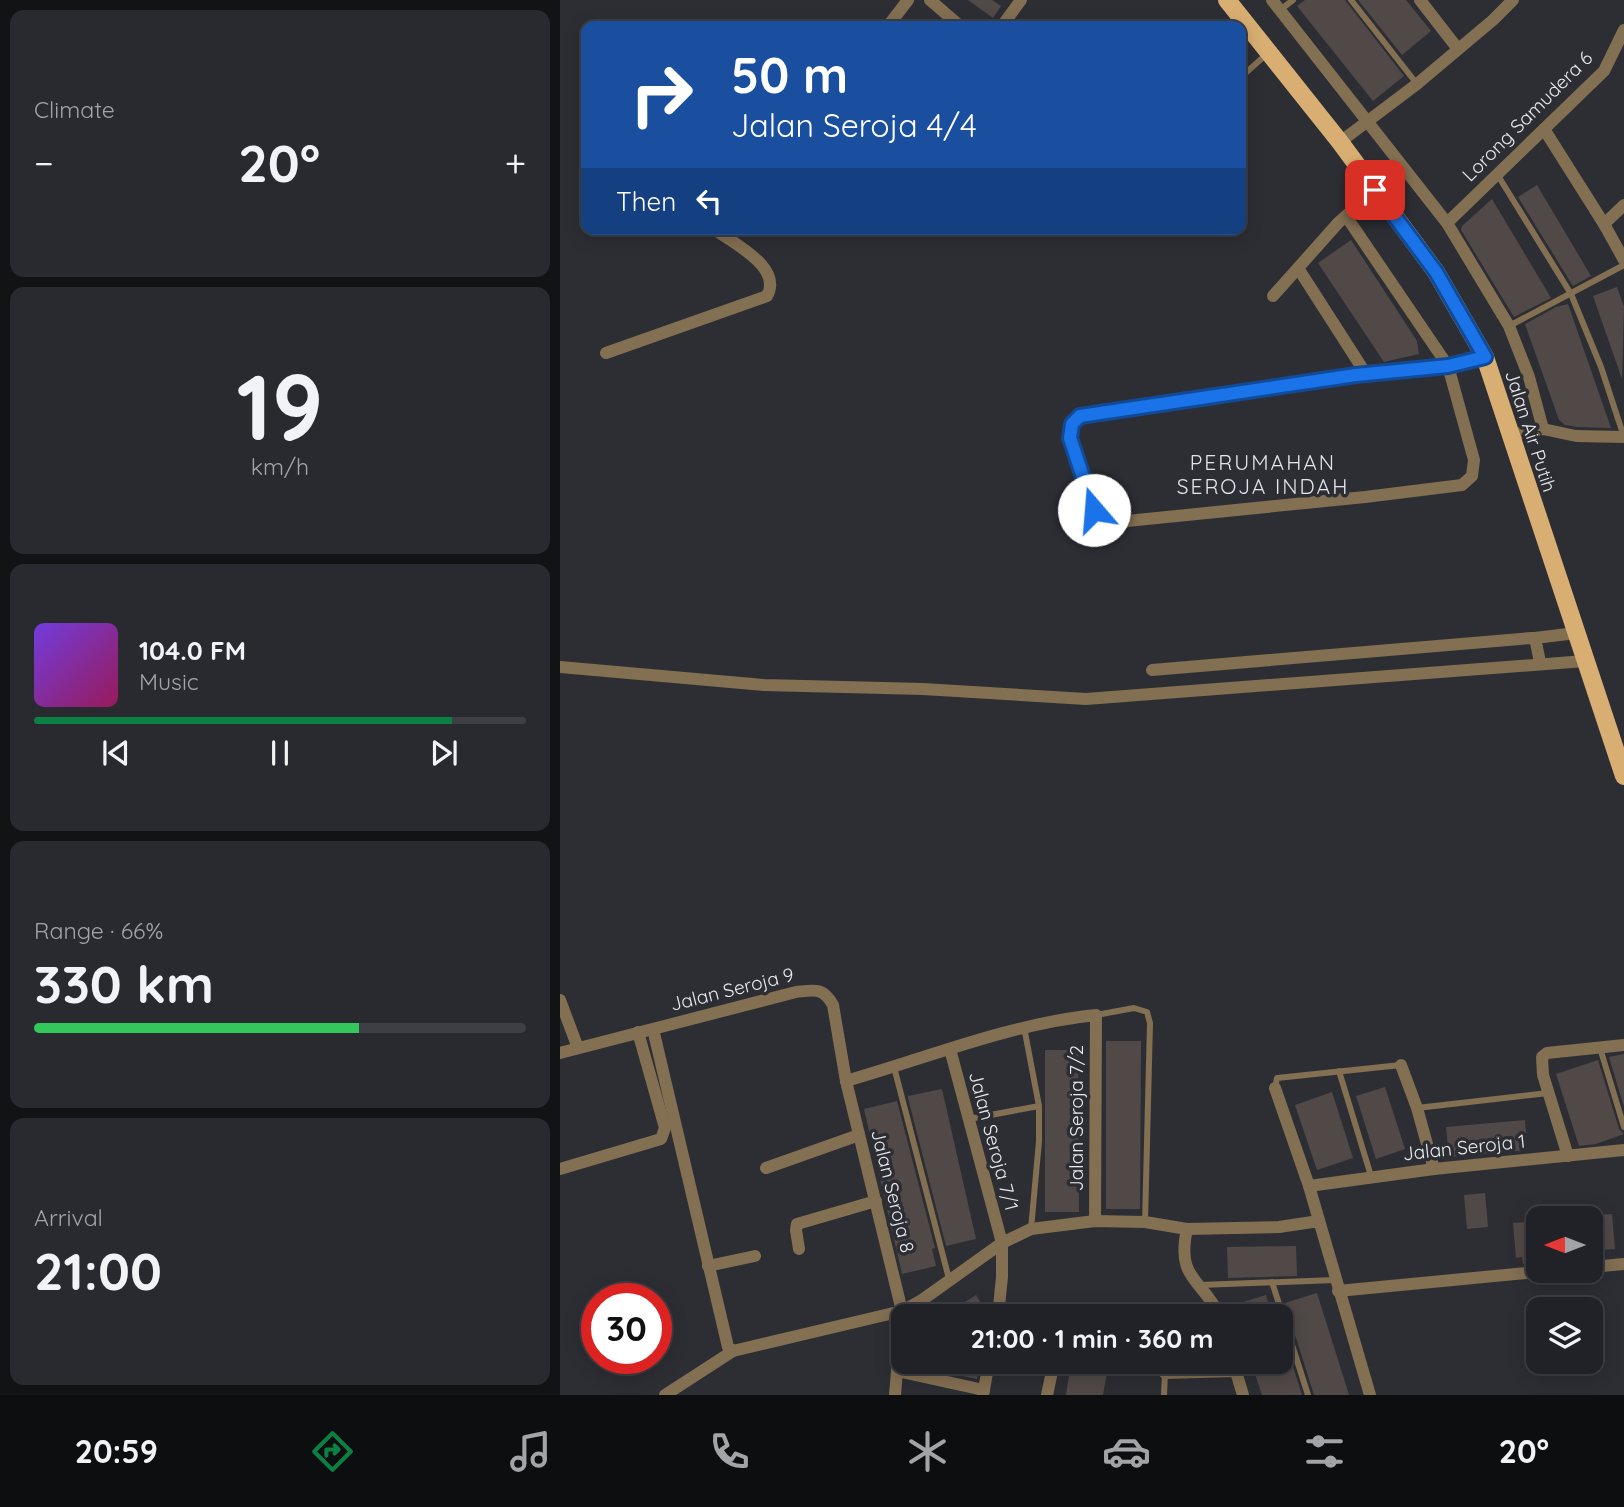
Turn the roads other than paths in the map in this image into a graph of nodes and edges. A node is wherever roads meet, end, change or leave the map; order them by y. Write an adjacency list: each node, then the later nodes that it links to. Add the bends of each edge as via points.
1 (908, 0): 10 (street)
2 (930, 0): 11 (street)
3 (1021, 0): 12 (street)
4 (1227, 0): 13 (main road, Jalan Air Putih)
5 (1293, 0): 9 (lane)
6 (1351, 0): 19 (lane)
7 (1420, 0): 16 (street)
8 (1513, 0): 16 (street)
9 (1276, 5): 20 (street)
10 (892, 21)
11 (954, 21)
12 (1006, 21)
13 (1239, 21)
14 (1246, 28): 17 (main road, Jalan Air Putih)
15 (1624, 30): 21 (street, Lorong Samudera 6, via 1604,71)
16 (1458, 49): 19 (street)
17 (1269, 52): 18 (lane); 22 (main road, Jalan Air Putih)
18 (1246, 73)
19 (1417, 83): 20 (street)
20 (1367, 121): 22 (street); 27 (street)
21 (1544, 129): 23 (street, Lorong Samudera 6); 28 (street)
22 (1340, 142): 24 (main road, Jalan Air Putih)
23 (1497, 174): 27 (street, Lorong Samudera 6); 32 (lane)
24 (1375, 190): 26 (street); 36 (main road, Jalan Air Putih, via 1436,272)
25 (1624, 205): 28 (street)
26 (1346, 216): 31 (street); 37 (street)
27 (1447, 223): 34 (street)
28 (1604, 224): 30 (street)
29 (730, 235): 35 (street, via 765,267 771,288 767,296)
30 (1624, 263): 32 (lane)
31 (1298, 268): 33 (street); 38 (street)
32 (1571, 294): 34 (lane); 41 (lane)
33 (1273, 296)
34 (1509, 326): 39 (street)
35 (606, 353)
36 (1485, 357): 37 (street); 40 (main road, Jalan Air Putih)
37 (1448, 366): 38 (street); 38 (street, via 1475,470 1462,485 1118,522 1108,521 1094,510 1070,438 1072,424 1080,416)
38 (1366, 374)
39 (1543, 429): 40 (street); 41 (street, via 1576,436)
40 (1512, 434): 42 (main road, Jalan Air Putih)
41 (1624, 437)
42 (1576, 633): 43 (street); 44 (main road, Jalan Air Putih)
43 (1535, 638): 45 (street); 47 (street)
44 (1585, 661): 45 (street); 48 (main road, Jalan Air Putih)
45 (1541, 663): 46 (street, via 1086,699 764,685)
46 (560, 667)
47 (1152, 670)
48 (1624, 776)
49 (560, 1000): 55 (street)
50 (1096, 1015): 51 (street); 78 (street, Jalan Seroja 7/2); 80 (lane, via 1134,1008 1147,1012 1150,1023)
51 (1024, 1026): 57 (street); 65 (lane)
52 (653, 1029): 53 (street, Jalan Seroja 9); 62 (street, Jalan Seroja 9, via 818,990 833,1005); 87 (street)
53 (638, 1032): 55 (street, Jalan Seroja 9); 74 (street, via 664,1135)
54 (1624, 1045): 56 (street)
55 (578, 1048): 58 (street, Jalan Seroja 9)
56 (1600, 1048): 64 (street, via 1542,1057); 68 (lane)
57 (950, 1049): 60 (street); 67 (street, Jalan Seroja 7/1)
58 (560, 1053)
59 (1401, 1065): 61 (lane); 66 (street)
60 (894, 1067): 62 (street); 90 (lane)
61 (1339, 1071): 63 (lane, via 1277,1079); 75 (lane)
62 (846, 1081): 69 (street, Jalan Seroja 8)
63 (1275, 1088): 76 (street)
64 (1548, 1093): 66 (lane); 71 (street)
65 (1039, 1106): 67 (lane); 81 (lane)
66 (1417, 1108): 73 (street)
67 (969, 1119): 83 (street, Jalan Seroja 7/1)
68 (1624, 1126)
69 (859, 1135): 72 (street); 77 (street, Jalan Seroja 8)
70 (1624, 1150): 71 (street, Jalan Seroja 1)
71 (1568, 1156): 73 (street, Jalan Seroja 1)
72 (766, 1168)
73 (1434, 1169): 75 (street, Jalan Seroja 1)
74 (560, 1170)
75 (1371, 1176): 76 (street, Jalan Seroja 1)
76 (1309, 1186): 79 (street)
77 (876, 1201): 84 (street, via 797,1224); 94 (street, Jalan Seroja 8)
78 (1095, 1221): 80 (street); 81 (street)
79 (1319, 1221): 82 (street, via 1279,1227); 93 (street)
80 (1145, 1223): 82 (street)
81 (1031, 1229): 83 (street)
82 (1187, 1229): 92 (street, via 1185,1264)
83 (1002, 1243): 90 (street); 96 (street, Jalan Seroja 7/1)
84 (799, 1249)
85 (755, 1256): 87 (street)
86 (1624, 1264): 88 (street)
87 (708, 1266): 99 (street, via 728,1347)
88 (1603, 1266)
89 (1526, 1272): 93 (street)
90 (949, 1279): 95 (street)
91 (1272, 1282): 92 (lane); 93 (lane); 112 (lane)
92 (1200, 1285): 97 (street)
93 (1336, 1285): 113 (street)
94 (900, 1304)
95 (915, 1304)
96 (999, 1304)
97 (1212, 1304)
98 (891, 1314): 99 (street)
99 (733, 1351): 107 (street)
100 (897, 1374): 108 (street, Jalan Seroja 8)
101 (909, 1374): 106 (street)
102 (987, 1374): 106 (street)
103 (1051, 1374): 109 (street)
104 (1165, 1374): 110 (lane)
105 (1237, 1374): 111 (street)
106 (983, 1392)
107 (665, 1395)
108 (895, 1395)
109 (1047, 1395)
110 (1164, 1395)
111 (1244, 1395)
112 (1308, 1395)
113 (1370, 1395)

